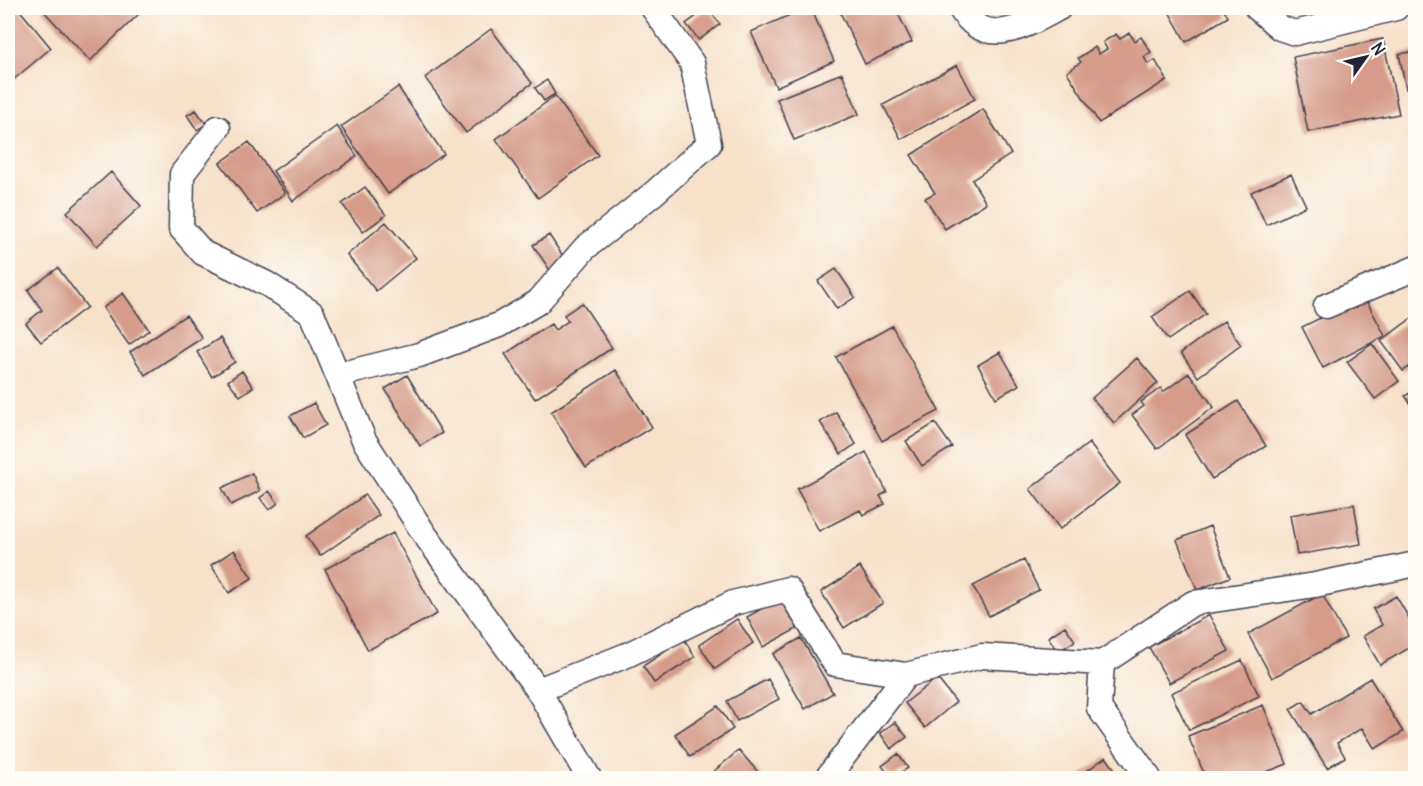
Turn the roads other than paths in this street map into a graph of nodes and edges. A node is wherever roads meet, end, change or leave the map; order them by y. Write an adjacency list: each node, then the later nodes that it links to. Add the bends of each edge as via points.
1 (653, 8): 9 (street, via 692,63 709,144 585,248 538,302 499,325 419,355)
2 (960, 8): 3 (street, via 975,24 1007,32)
3 (1059, 8)
4 (1257, 8): 5 (street, via 1280,28 1295,33)
5 (1396, 8)
6 (218, 128): 9 (street, via 182,174 181,228 203,253 267,284 312,313)
7 (1416, 268): 8 (street)
8 (1326, 306)
9 (338, 375): 13 (street, via 364,440 425,535)
10 (1416, 564): 11 (street, via 1315,585 1193,603)
11 (1102, 663): 12 (street, via 982,656); 16 (street, via 1099,708)
12 (906, 675): 13 (street, via 835,664 788,589 733,603 627,655); 15 (street)
13 (537, 690): 14 (street)
14 (589, 778)
15 (827, 778)
16 (1149, 778)

